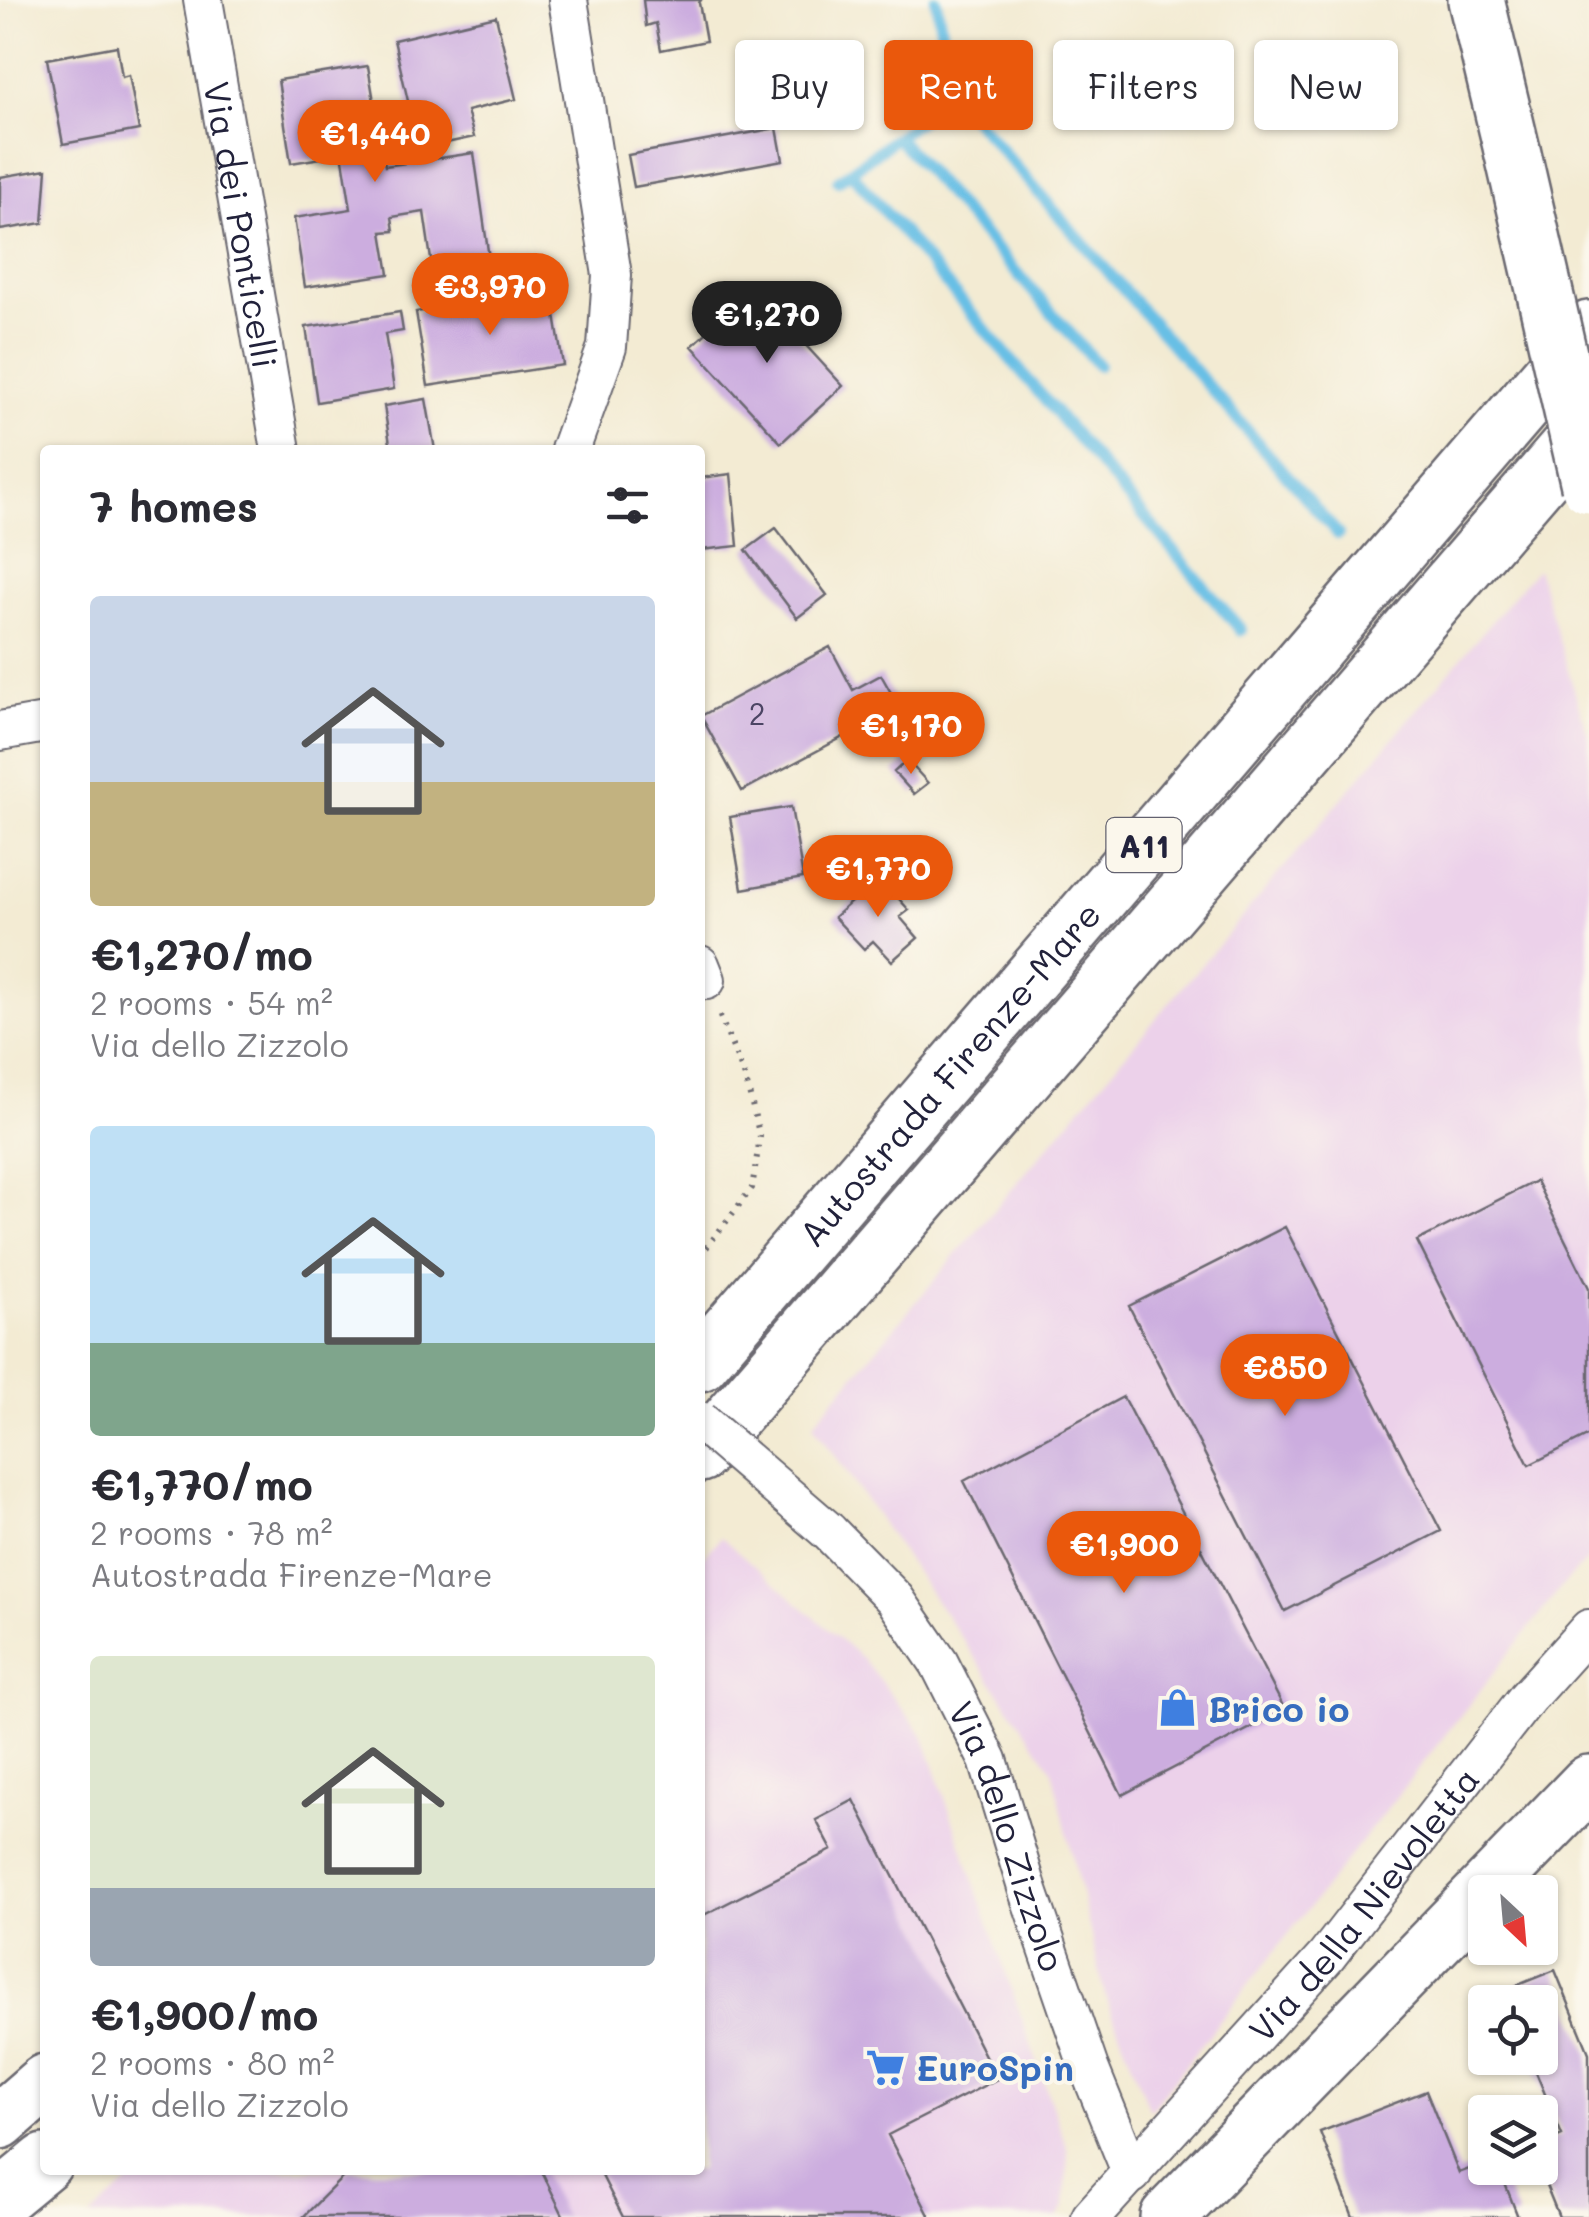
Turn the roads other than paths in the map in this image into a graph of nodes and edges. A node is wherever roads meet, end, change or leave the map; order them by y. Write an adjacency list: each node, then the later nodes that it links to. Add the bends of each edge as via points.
1 (203, 0): 7 (street, Via dei Ponticelli)
2 (568, 0): 6 (street, via 612,275 608,347)
3 (1476, 0): 8 (main road, bridge)
4 (1589, 329): 11 (main road, Autostrada Firenze-Mare / A11)
5 (1589, 423): 13 (main road, Autostrada Firenze-Mare / A11)
6 (581, 439)
7 (280, 445)
8 (1589, 485)
9 (40, 724): 10 (street)
10 (0, 731)
11 (705, 1357)
12 (705, 1426): 19 (street, Via dello Zizzolo, bridge, via 828,1531 895,1599 939,1663 988,1760 1089,2068)
13 (705, 1448)
14 (1589, 1628): 19 (street, Via della Nievoletta, via 1326,1957)
15 (1589, 1782): 22 (main road)
16 (40, 2086): 17 (main road)
17 (0, 2121)
18 (40, 2166): 20 (main road)
19 (1132, 2174): 21 (street, Via della Nievoletta)
20 (0, 2199)
21 (1091, 2217)
22 (1168, 2217)

